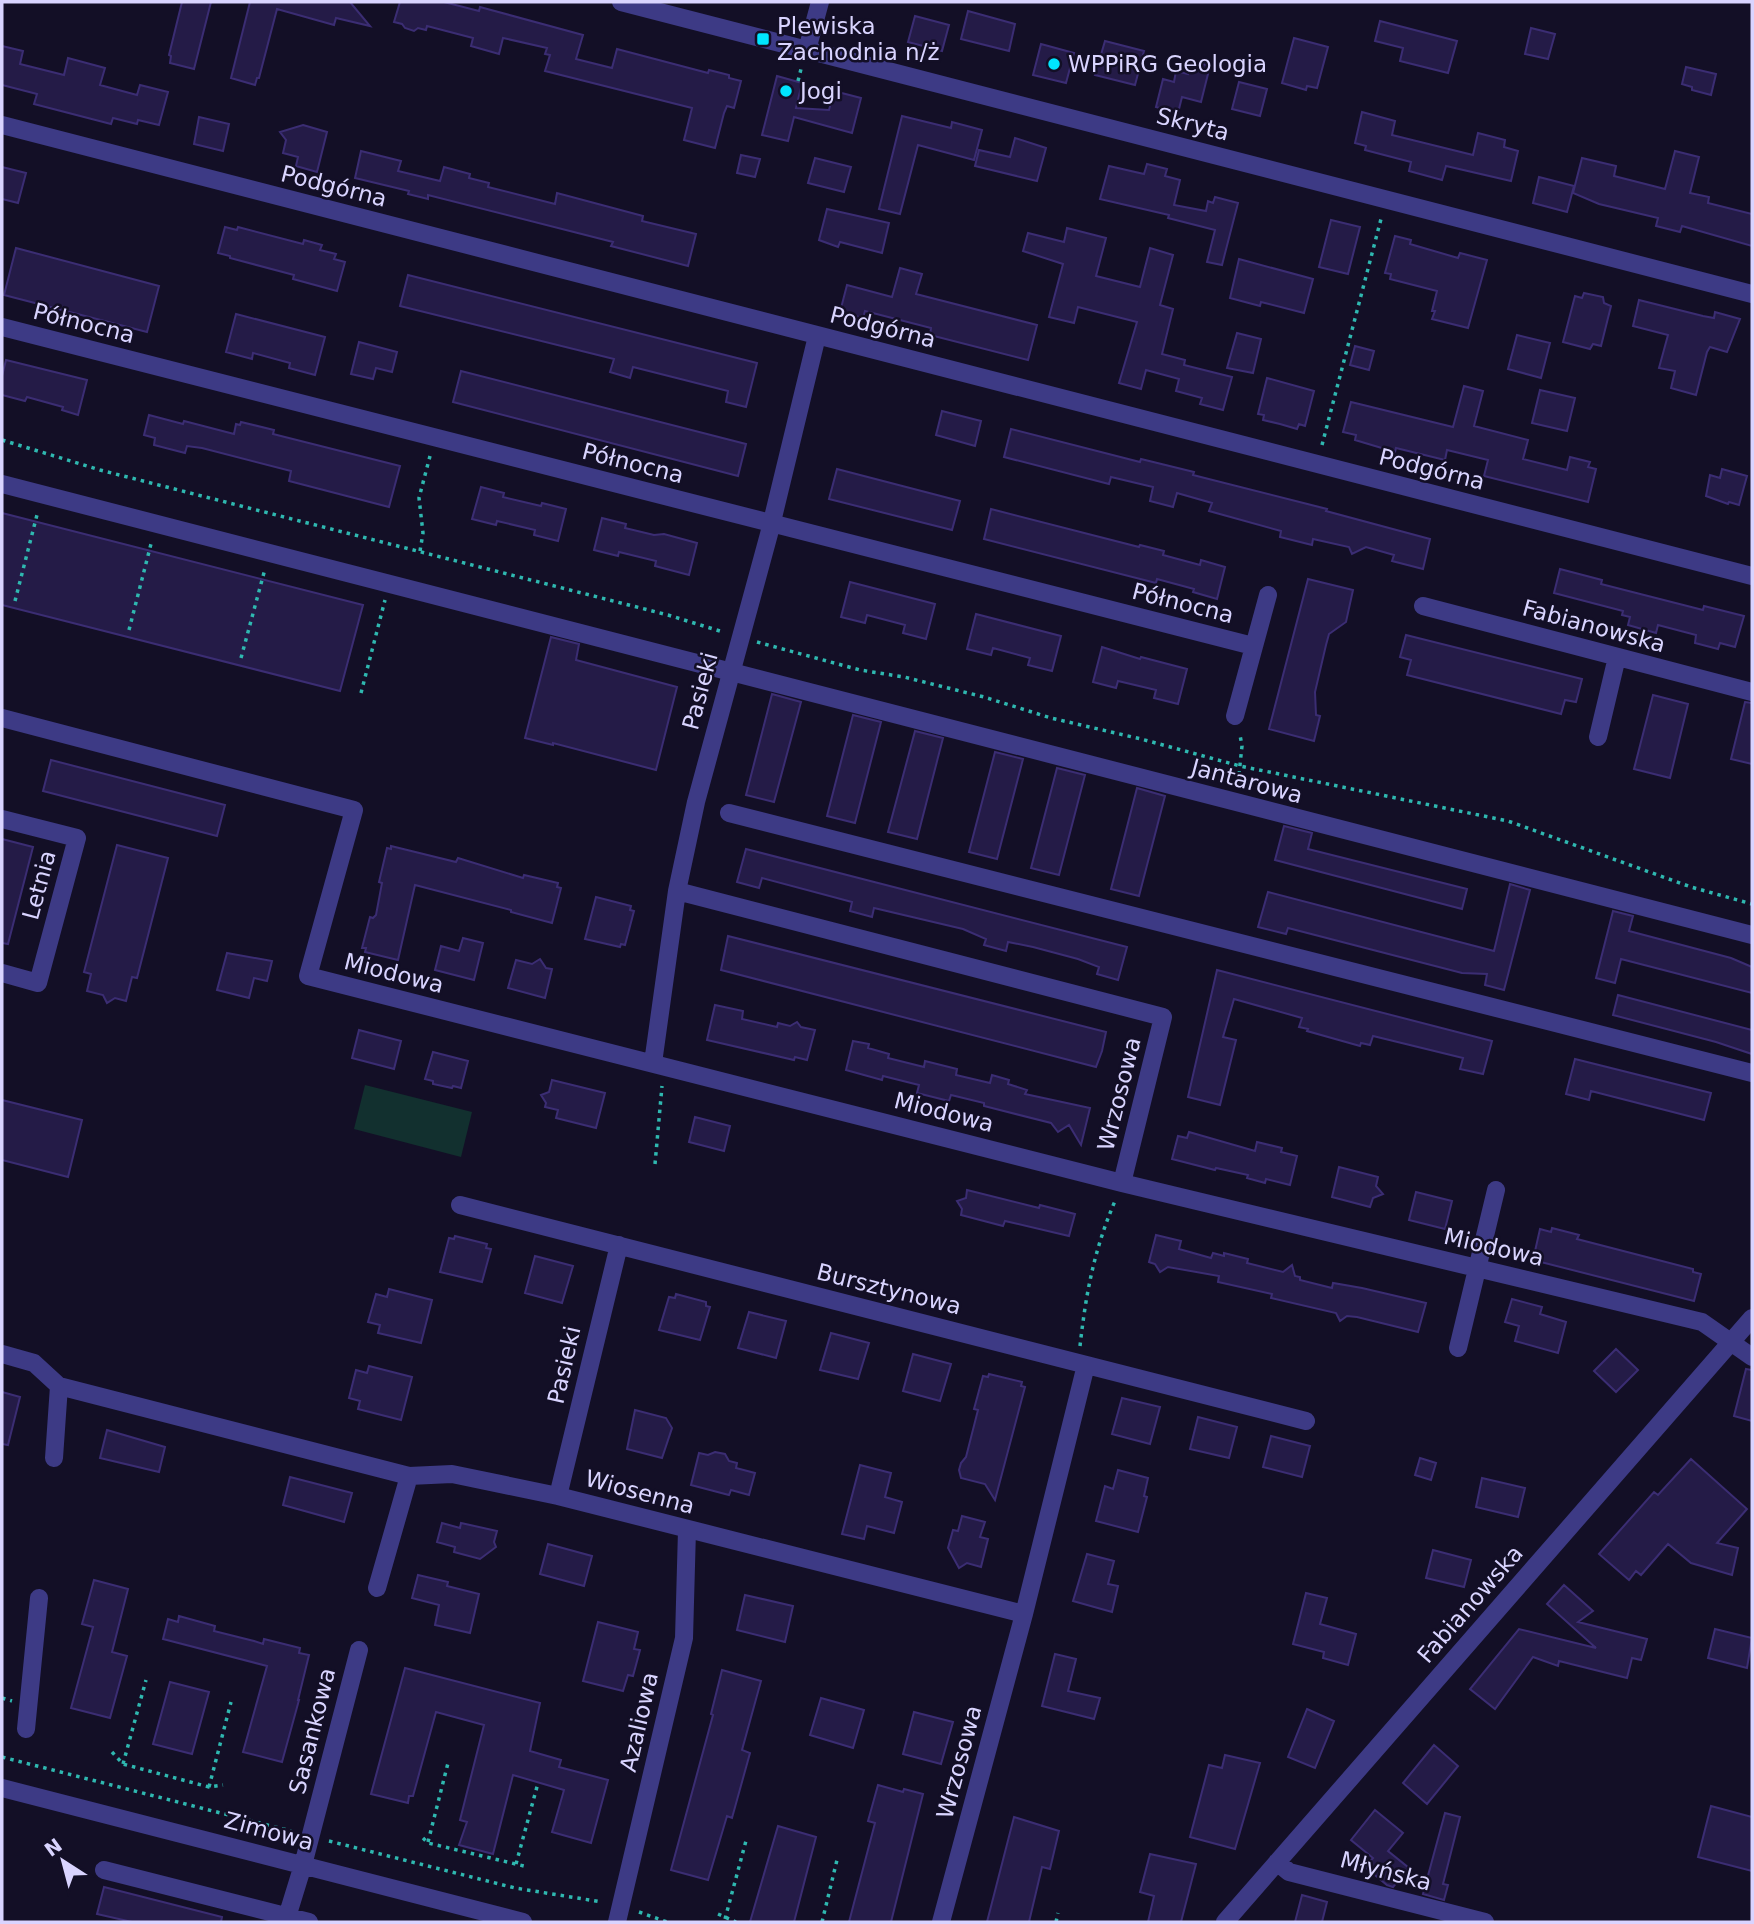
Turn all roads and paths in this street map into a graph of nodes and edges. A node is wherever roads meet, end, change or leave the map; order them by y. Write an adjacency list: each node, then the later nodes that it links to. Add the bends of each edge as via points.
1 (621, 2): 3 (street, Skryta)
2 (820, 2): 3 (street)
3 (805, 57): 4 (path); 7 (street, Skryta)
4 (797, 81)
5 (2, 125): 9 (street, Podgórna)
6 (1382, 214): 12 (path)
7 (1752, 294)
8 (2, 327): 15 (street, Północna)
9 (817, 336): 15 (street, Pasieki); 19 (street, Podgórna)
10 (2, 440): 17 (path, via 100,470)
11 (432, 449): 17 (path, via 419,498)
12 (1320, 454)
13 (2, 484): 14 (street, Jantarowa)
14 (42, 495): 16 (street, Jantarowa); 22 (path)
15 (770, 523): 25 (street, Pasieki); 26 (street, Północna)
16 (156, 524): 18 (street, Jantarowa); 24 (path)
17 (420, 551): 25 (path)
18 (269, 554): 20 (street, Jantarowa); 28 (path)
19 (1752, 576)
20 (389, 584): 29 (street, Jantarowa); 31 (path)
21 (1268, 595): 26 (street, Północna)
22 (15, 601)
23 (1423, 606): 27 (street, Fabianowska)
24 (129, 630)
25 (739, 637): 29 (street, Pasieki); 35 (path)
26 (1253, 646): 32 (street, Północna)
27 (1617, 657): 30 (street, Fabianowska); 34 (street)
28 (241, 658)
29 (730, 673): 36 (street, Jantarowa); 39 (street, Pasieki)
30 (1752, 692)
31 (361, 693)
32 (1235, 716): 35 (path, via 1242,746)
33 (2, 718): 43 (street, Miodowa, via 354,810 308,976)
34 (1598, 737)
35 (1240, 766): 36 (path); 40 (path, via 1508,821 1691,887)
36 (1235, 803): 41 (street, Jantarowa)
37 (729, 813): 44 (street)
38 (2, 819): 42 (street, Letnia, via 77,838 38,982)
39 (677, 891): 43 (street, Pasieki); 46 (street, Wrzosowa, via 1163,1017)
40 (1752, 904)
41 (1752, 935)
42 (2, 973)
43 (653, 1063): 45 (path, via 662,1081); 46 (street, Miodowa)
44 (1752, 1073)
45 (655, 1164)
46 (1122, 1183): 50 (street, Miodowa); 56 (path, via 1092,1264)
47 (1496, 1190): 50 (street)
48 (460, 1205): 49 (street, Bursztynowa)
49 (619, 1245): 56 (street, Bursztynowa); 61 (street, Pasieki)
50 (1477, 1269): 52 (street, Miodowa, via 1702,1322); 53 (street)
51 (1752, 1318): 52 (street, Fabianowska)
52 (1731, 1342): 55 (street, Miodowa); 83 (street, Fabianowska)
53 (1458, 1348)
54 (2, 1354): 57 (street, Wiosenna, via 34,1363)
55 (1752, 1357)
56 (1081, 1364): 58 (street, Bursztynowa); 65 (street)
57 (59, 1386): 59 (street); 60 (street, Wiosenna)
58 (1306, 1421)
59 (54, 1458)
60 (409, 1476): 61 (street, Wiosenna, via 452,1474); 63 (street)
61 (558, 1496): 62 (street, Wiosenna)
62 (687, 1530): 65 (street, Wiosenna); 90 (street, Azaliowa, via 684,1638)
63 (377, 1588)
64 (39, 1598): 69 (street)
65 (1024, 1614): 98 (street, Wrzosowa)
66 (359, 1650): 78 (street, Sasankowa)
67 (146, 1680): 73 (path)
68 (232, 1702): 76 (path)
69 (26, 1729)
70 (112, 1752): 73 (path)
71 (2, 1757): 78 (path)
72 (448, 1763): 81 (path)
73 (123, 1764): 76 (path)
74 (538, 1783): 84 (path)
75 (223, 1785): 76 (path)
76 (209, 1787)
77 (2, 1788): 85 (street, Zimowa)
78 (311, 1836): 85 (street, Sasankowa); 90 (path, via 515,1888 600,1901)
79 (747, 1837): 92 (path)
80 (423, 1838): 81 (path)
81 (428, 1843): 84 (path)
82 (837, 1860): 97 (path)
83 (1277, 1862): 100 (street, Fabianowska); 101 (street, Młyńska, via 1289,1872)
84 (516, 1864): 86 (path)
85 (303, 1866): 91 (street, Sasankowa); 94 (street, Zimowa)
86 (524, 1866)
87 (104, 1870): 91 (street)
88 (1059, 1913): 99 (path)
89 (718, 1914): 92 (path)
90 (619, 1915): 95 (path)
91 (288, 1917): 93 (street)
92 (725, 1919): 96 (path)
93 (309, 1922)
94 (523, 1922)
95 (667, 1922)
96 (736, 1922)
97 (821, 1922)
98 (941, 1922)
99 (1056, 1922)
100 (1225, 1922)
101 (1485, 1922)

